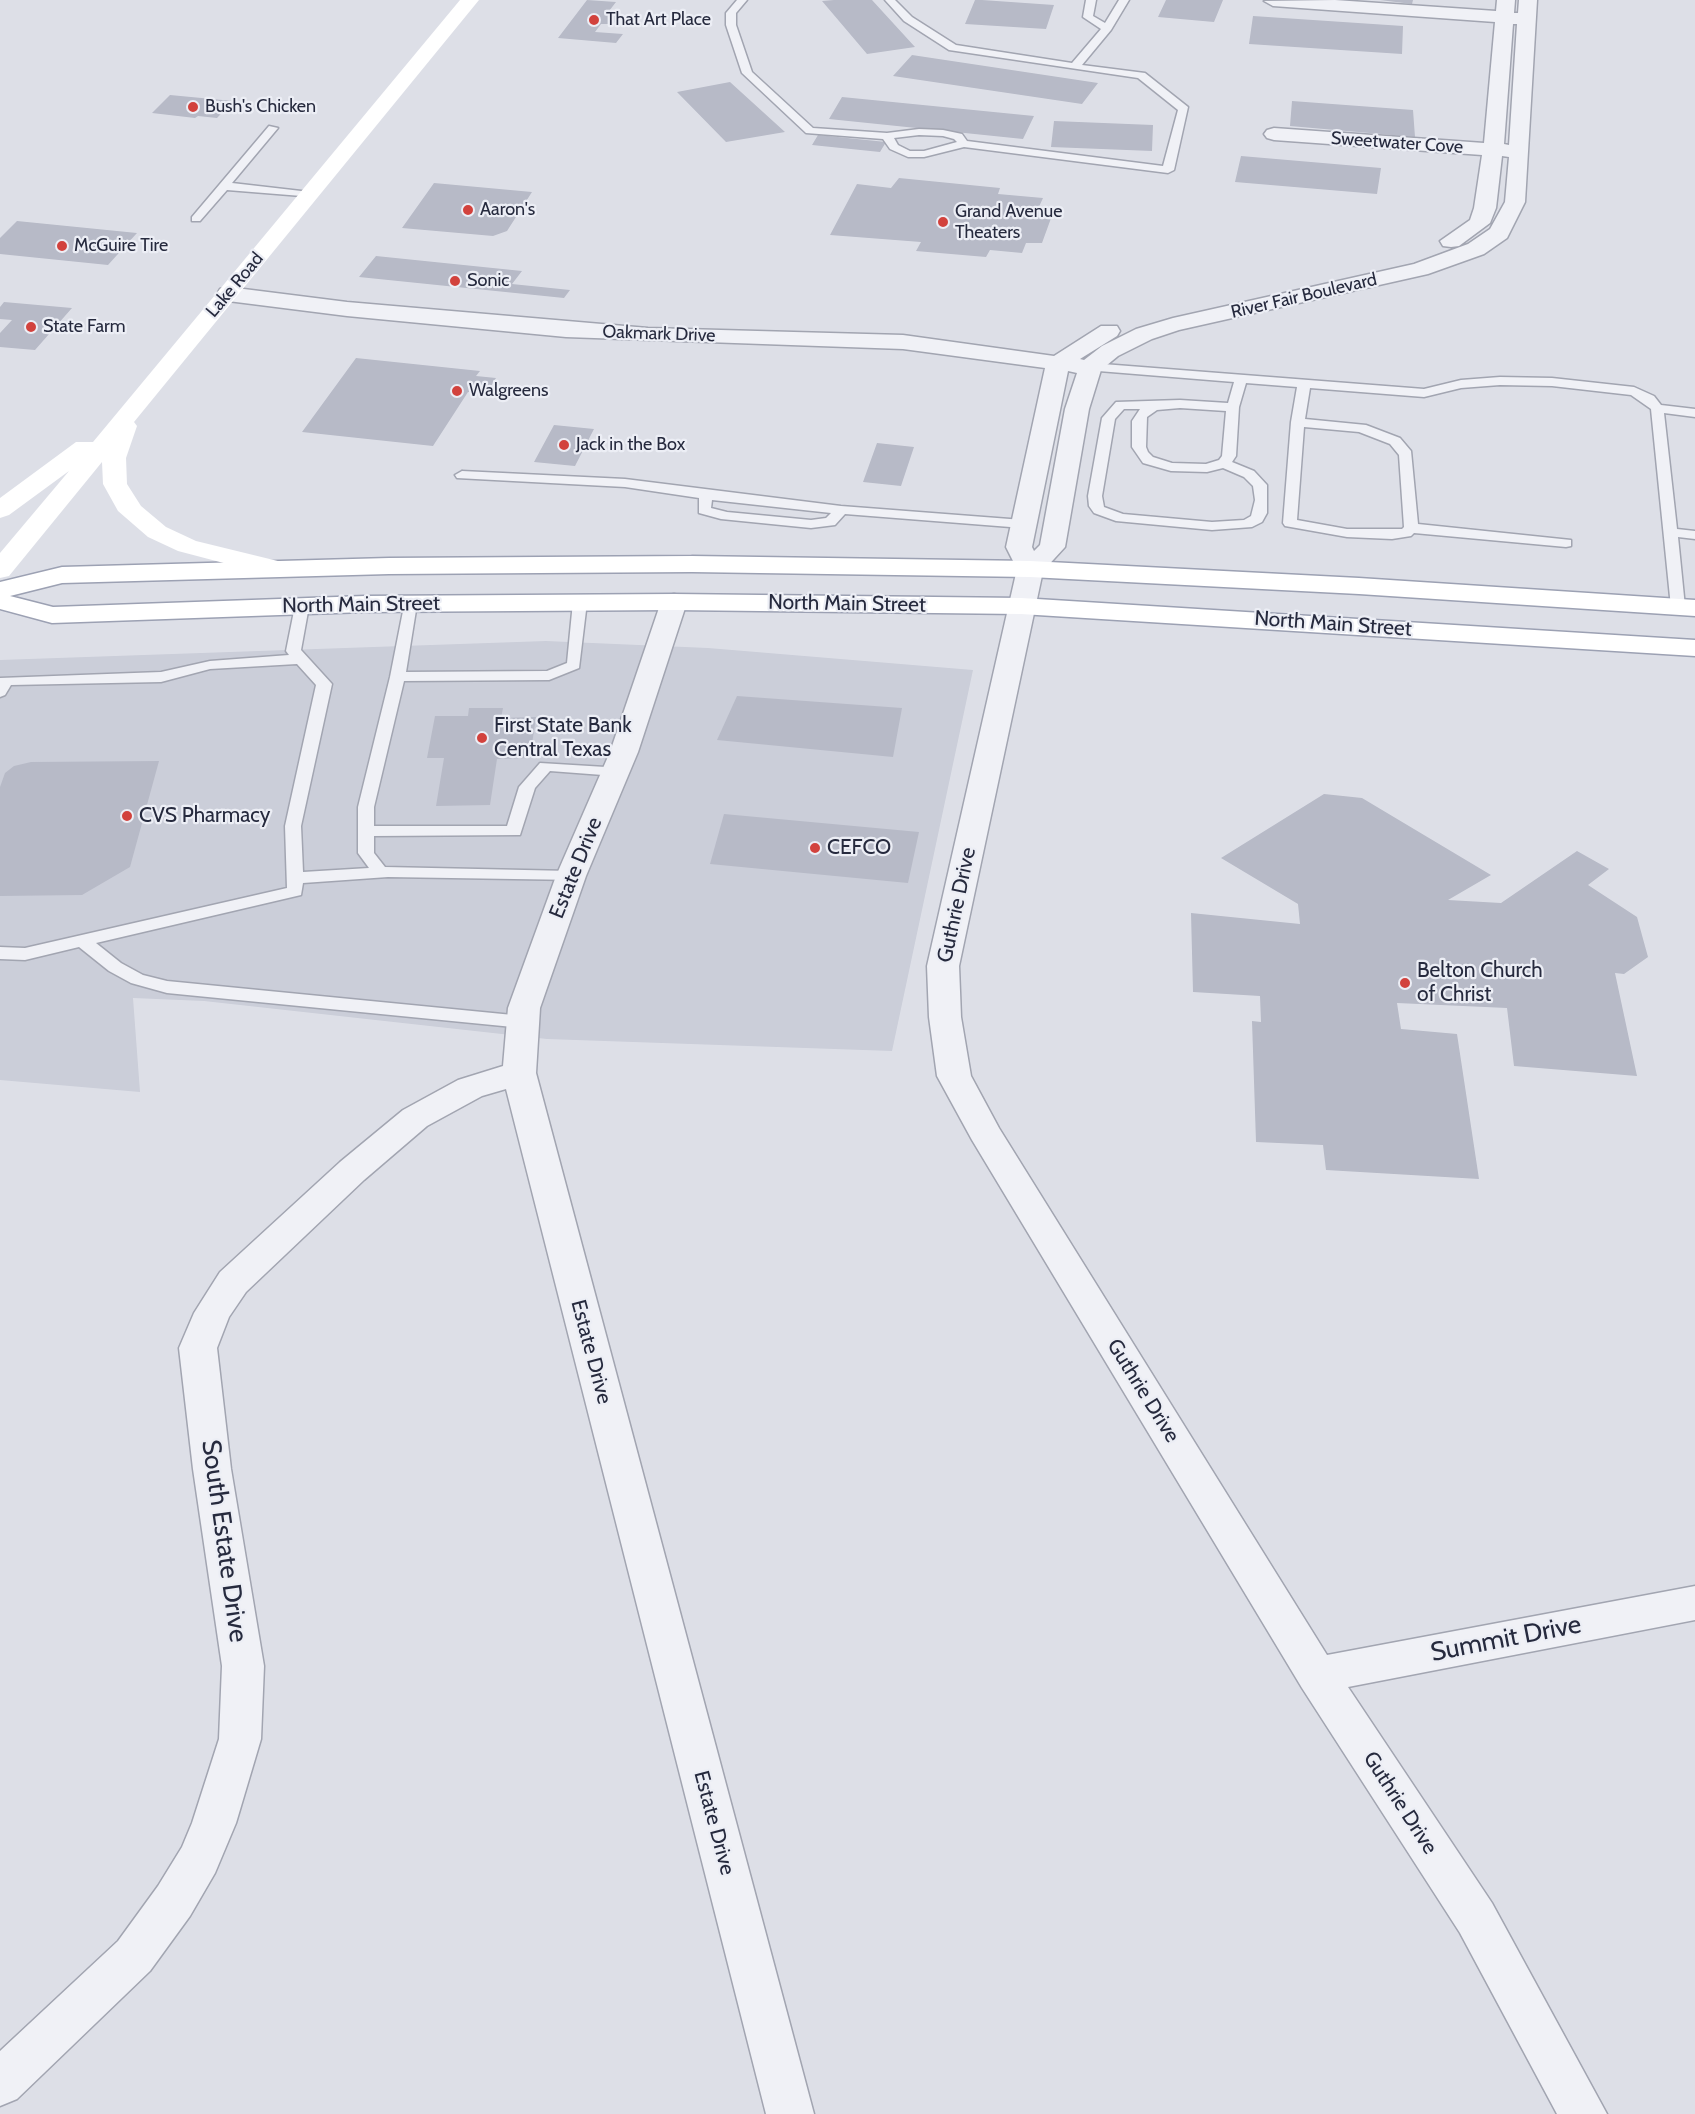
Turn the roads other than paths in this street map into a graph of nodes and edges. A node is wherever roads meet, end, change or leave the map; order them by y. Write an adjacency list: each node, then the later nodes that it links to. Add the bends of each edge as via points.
1 (470, 0): 17 (main road, Lake Road)
2 (742, 0): 12 (lane, via 731,13 731,25 747,73 810,131)
3 (890, 0): 9 (lane, via 909,19 953,48)
4 (1091, 0): 8 (lane, via 1088,17)
5 (1124, 0): 8 (lane)
6 (1273, 1): 7 (street)
7 (1516, 9): 14 (street, River Fair Boulevard); 15 (street, River Fair Boulevard)
8 (1107, 28): 9 (lane)
9 (1075, 67): 13 (lane, via 1141,75 1185,109 1168,170)
10 (273, 128): 16 (lane)
11 (1274, 134): 14 (street, Sweetwater Cove)
12 (887, 136): 13 (lane, via 943,133 958,136); 13 (lane, via 894,147 908,154)
13 (964, 144)
14 (1493, 150): 15 (street, Sweetwater Cove); 19 (street, River Fair Boulevard, via 1483,216)
15 (1519, 152): 19 (street, River Fair Boulevard, via 1515,202 1499,233)
16 (225, 186): 17 (lane); 18 (lane)
17 (310, 195): 20 (main road, Lake Road)
18 (196, 219)
19 (1474, 239): 21 (street, River Fair Boulevard, via 1125,323); 22 (street, River Fair Boulevard, via 1450,260 1420,269 1144,334 1110,351)
20 (228, 294): 21 (street, Oakmark Drive, via 566,330 903,342); 28 (main road, Lake Road)
21 (1058, 363): 22 (street, Oakmark Drive); 34 (street)
22 (1090, 368): 23 (lane); 40 (street, via 1077,409 1052,547)
23 (1241, 379): 24 (lane); 26 (lane)
24 (1304, 383): 27 (lane, via 1424,393 1461,384 1552,382 1634,391); 30 (lane)
25 (1154, 406): 26 (lane); 31 (lane, via 1139,421 1139,447 1148,460 1196,469); 31 (lane, via 1121,405 1109,418 1095,496 1100,510 1121,518 1212,526 1246,524 1257,519 1262,500 1260,485 1249,474)
26 (1233, 407): 31 (lane, via 1229,456)
27 (1656, 408): 29 (lane); 36 (lane)
28 (130, 413): 33 (main road); 39 (main road, via 114,458 116,484 131,511 157,532 187,546); 41 (main road, Lake Road)
29 (1695, 413)
30 (1298, 422): 35 (lane, via 1361,428 1395,441 1406,453); 35 (lane, via 1301,508 1290,518 1290,524 1392,536)
31 (1224, 463)
32 (462, 476): 34 (lane, via 625,483 706,495 704,510 726,516 811,524 830,522 841,510)
33 (0, 510)
34 (1023, 524): 40 (street, via 1019,547)
35 (1411, 528): 38 (lane)
36 (1670, 532): 37 (lane); 49 (lane)
37 (1695, 535)
38 (1566, 543)
39 (278, 569): 40 (main road, North Main Street, via 692,564); 42 (main road, North Main Street, via 62,575)
40 (1030, 569): 48 (street); 49 (main road, North Main Street)
41 (0, 570)
42 (0, 590)
43 (0, 601): 47 (main road, North Main Street, via 52,615)
44 (580, 602): 45 (main road, North Main Street); 46 (main road, North Main Street); 52 (lane, via 574,665 558,672)
45 (674, 602): 48 (main road, North Main Street); 54 (street, Estate Drive)
46 (410, 604): 47 (main road, North Main Street); 52 (lane)
47 (302, 606): 51 (lane, via 293,651)
48 (1022, 606): 50 (main road, North Main Street); 64 (street, Guthrie Drive, via 943,966 945,1017 954,1076 984,1132)
49 (1687, 608)
50 (1695, 648)
51 (300, 659): 53 (lane, via 210,665 161,677 5,681); 58 (lane, via 324,684 293,826)
52 (398, 677): 55 (lane, via 366,807)
53 (0, 692)
54 (616, 771): 55 (lane, via 546,766 528,787 514,831); 57 (street, Estate Drive)
55 (364, 831): 56 (lane, via 366,853)
56 (381, 873): 57 (lane); 58 (lane)
57 (571, 876): 61 (street, Estate Drive, via 524,1008)
58 (294, 878): 59 (lane, via 295,891)
59 (82, 941): 60 (lane, via 25,954); 61 (lane, via 115,968 167,987)
60 (0, 953)
61 (523, 1022): 62 (street, Estate Drive)
62 (519, 1073): 65 (street, South Estate Drive, via 470,1088 415,1118 233,1282 212,1313 198,1348 212,1469 243,1666 240,1739 200,1859 174,1901 134,1956); 66 (street, Estate Drive)
63 (1695, 1603): 64 (street, Summit Drive)
64 (1317, 1675): 67 (street, Guthrie Drive, via 1476,1918)
65 (0, 2083)
66 (790, 2114)
67 (1582, 2114)

